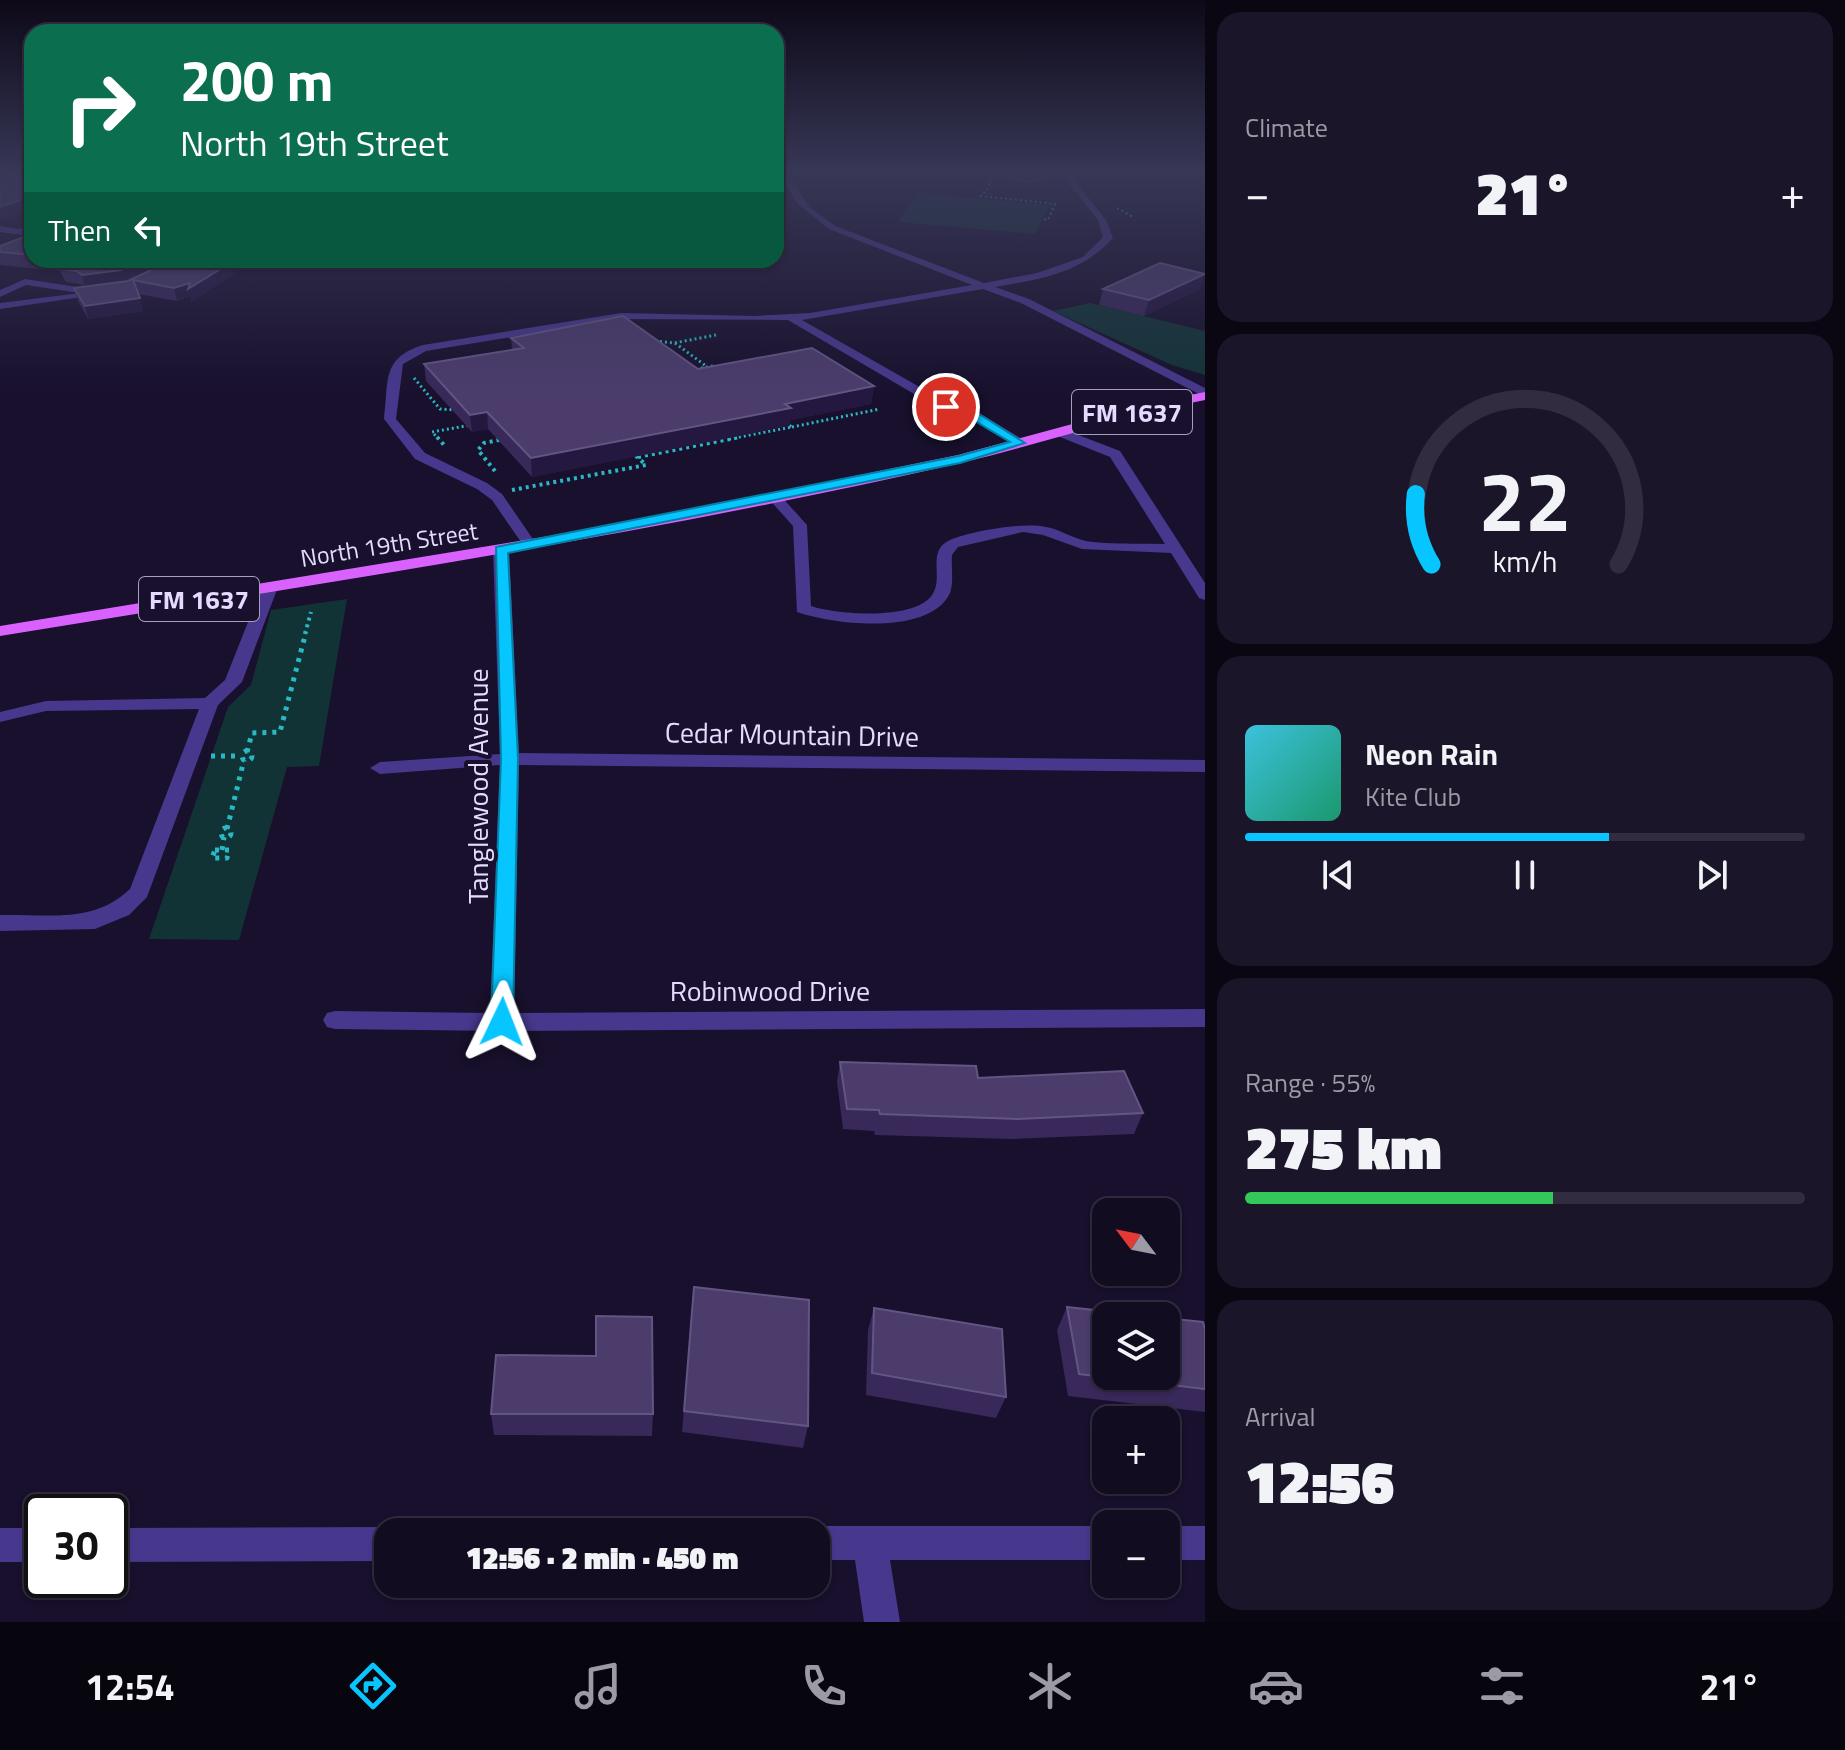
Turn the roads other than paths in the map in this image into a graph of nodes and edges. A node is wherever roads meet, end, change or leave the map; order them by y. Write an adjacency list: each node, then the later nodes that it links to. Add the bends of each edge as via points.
1 (870, 246): 3 (street)
2 (1100, 246): 3 (street, via 1086,259 1058,271)
3 (988, 285): 6 (street); 7 (street)
4 (0, 294): 5 (street, via 25,282 109,292)
5 (0, 306)
6 (792, 318): 9 (street); 11 (street, via 621,316 423,348 403,356 397,363 390,419 420,456 497,497)
7 (1205, 395): 8 (main road, North 19th Street / FM 1637)
8 (1060, 432): 9 (main road, North 19th Street / FM 1637); 12 (street, via 1115,454)
9 (1019, 443): 10 (main road, North 19th Street / FM 1637)
10 (774, 497): 11 (main road, North 19th Street / FM 1637); 12 (street, via 800,525 803,609 824,616 909,617 928,609 943,591 944,554 953,544 1023,528 1082,545)
11 (530, 545): 13 (main road, North 19th Street / FM 1637)
12 (1176, 549): 15 (street)
13 (501, 550): 14 (main road, North 19th Street / FM 1637); 19 (street, Tanglewood Avenue)
14 (270, 587): 16 (main road, North 19th Street / FM 1637); 17 (street, via 233,682)
15 (1205, 595)
16 (0, 631)
17 (210, 703): 18 (street, via 46,706); 22 (street, via 139,892 121,910 95,921)
18 (0, 717)
19 (510, 759): 20 (street, Cedar Mountain Drive); 21 (street, Cedar Mountain Drive); 25 (street, Tanglewood Avenue)
20 (1205, 766)
21 (380, 768)
22 (0, 923)
23 (1205, 1018): 25 (street, Robinwood Drive)
24 (335, 1020): 25 (street, Robinwood Drive)
25 (502, 1022)
26 (830, 1543): 27 (street)
27 (870, 1543): 28 (street); 35 (street)
28 (1092, 1543)
29 (1180, 1543): 30 (street)
30 (1205, 1543)
31 (374, 1544): 34 (street)
32 (0, 1545): 33 (street)
33 (24, 1545)
34 (128, 1545)
35 (882, 1622)

